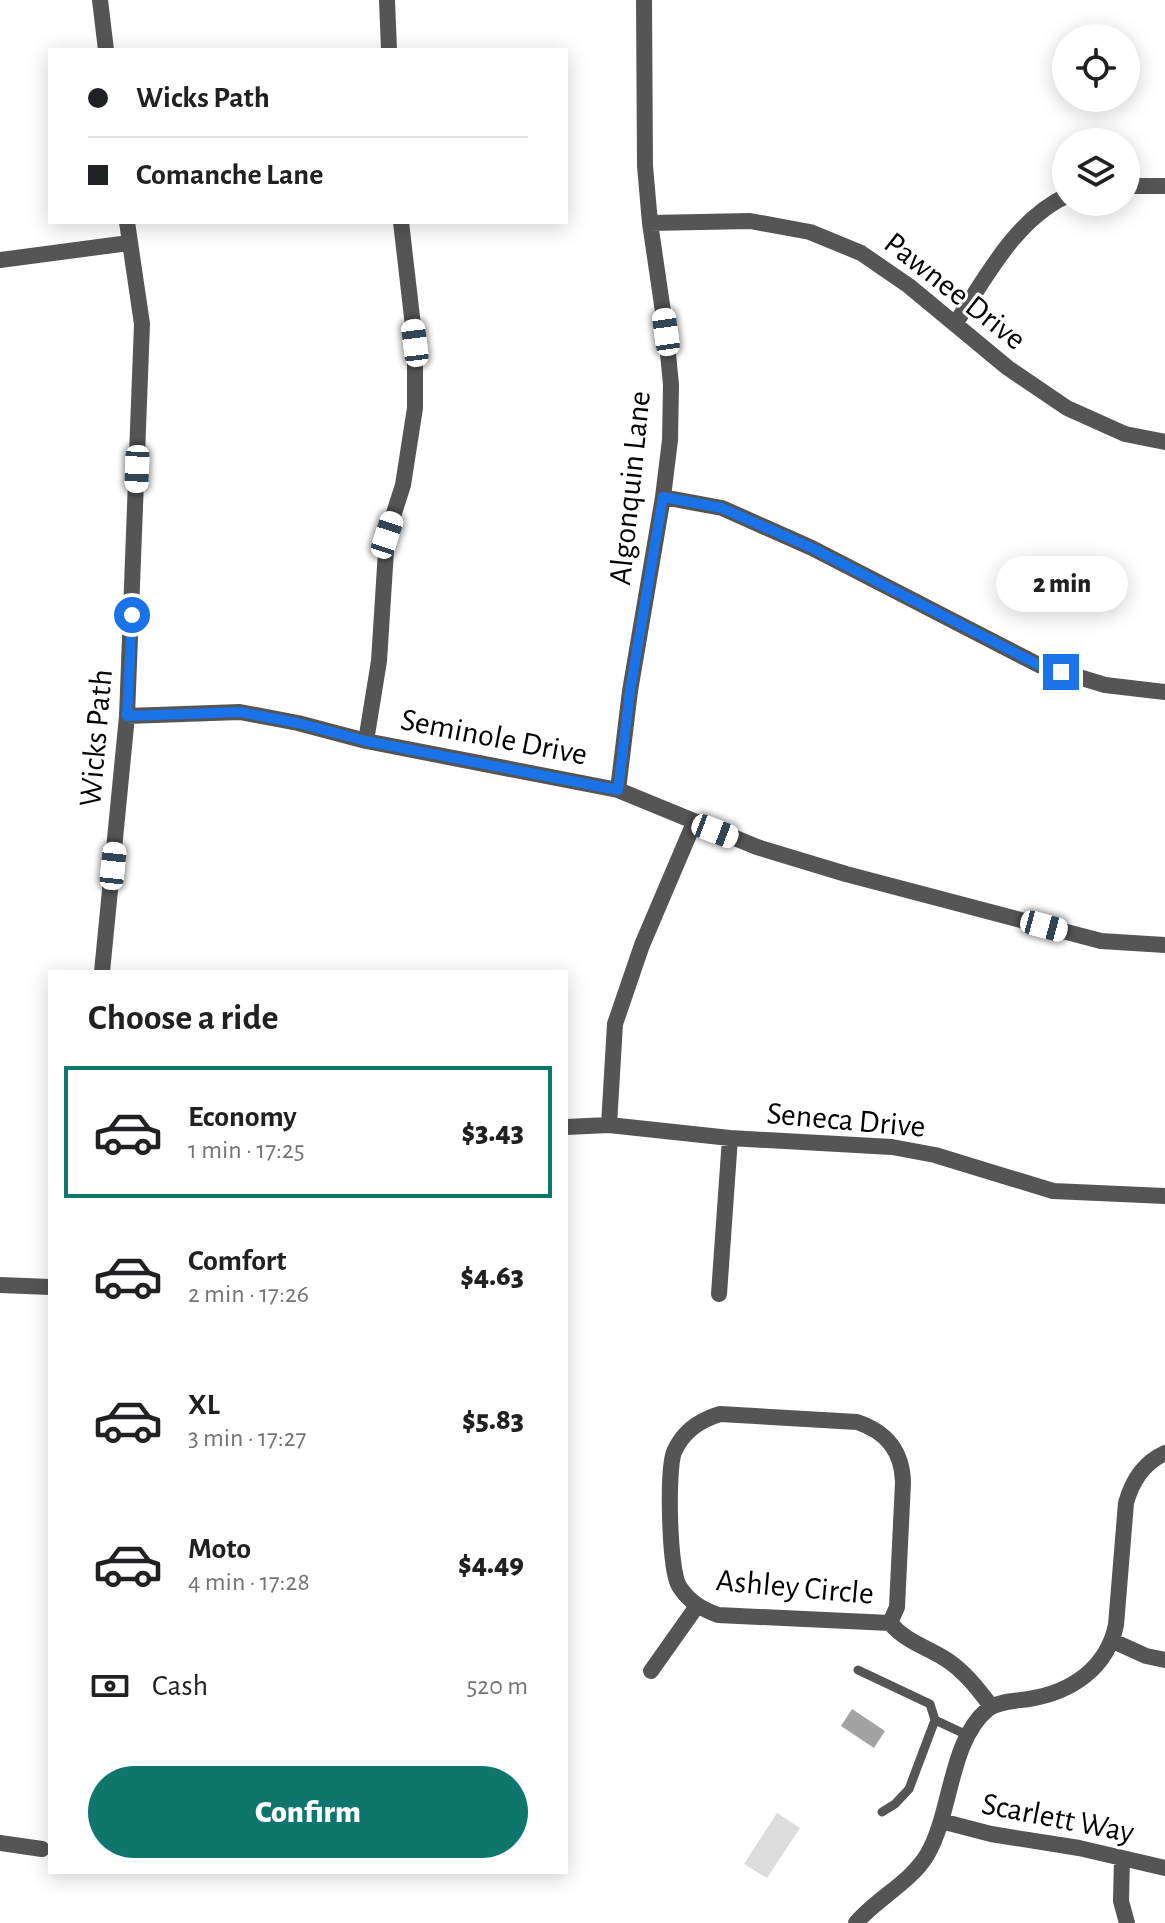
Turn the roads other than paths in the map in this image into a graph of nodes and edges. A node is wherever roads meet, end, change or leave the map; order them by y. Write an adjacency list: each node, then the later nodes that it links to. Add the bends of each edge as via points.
1 (100, 0): 4 (street)
2 (387, 0): 5 (street)
3 (644, 0): 9 (street, Algonquin Lane)
4 (106, 48)
5 (389, 48)
6 (1140, 186): 7 (street)
7 (1165, 186)
8 (1052, 203): 14 (street, via 1008,244)
9 (650, 223): 14 (street, Pawnee Drive, via 750,221 810,232 861,253); 16 (street, Algonquin Lane, via 671,385)
10 (127, 224): 12 (street, Wicks Path)
11 (401, 224): 19 (street, via 415,343 415,408 403,485 387,535 379,661)
12 (129, 243): 13 (street); 18 (street, Wicks Path, via 142,324)
13 (0, 260)
14 (955, 324): 15 (street, Pawnee Drive, via 1067,408 1125,434)
15 (1165, 442)
16 (663, 497): 17 (street, via 722,508 812,548 1039,665 1105,685); 20 (street, Algonquin Lane)
17 (1165, 692)
18 (127, 716): 19 (street, Seminole Drive, via 240,712); 23 (street, Wicks Path)
19 (366, 741): 20 (street, Seminole Drive)
20 (618, 790): 21 (street, Seminole Drive)
21 (694, 823): 22 (street, Seminole Drive, via 846,874 1101,941); 24 (street, via 615,1024)
22 (1165, 945)
23 (102, 970)
24 (609, 1125): 25 (street, Seneca Drive); 26 (street, Seneca Drive)
25 (568, 1127)
26 (730, 1138): 27 (street, Seneca Drive, via 892,1147 1053,1191); 30 (street)
27 (1165, 1196)
28 (0, 1285): 29 (street)
29 (48, 1287)
30 (719, 1294)
31 (1165, 1453): 34 (street, via 1141,1470 1126,1503)
32 (697, 1606): 33 (street, Ashley Circle, via 718,1615); 33 (street, Ashley Circle, via 679,1586 672,1559 670,1465 686,1433 720,1414 857,1422 887,1438 903,1465 897,1607); 37 (street, Ashley Circle)
33 (890, 1623): 38 (street, Ashley Circle, via 906,1640 962,1671)
34 (1113, 1641): 35 (street); 38 (street, via 1081,1681)
35 (1165, 1660)
36 (858, 1670): 39 (lane, via 930,1704)
37 (651, 1671)
38 (991, 1706): 40 (street, Scarlett Way)
39 (935, 1720): 40 (lane); 41 (lane, via 909,1789)
40 (967, 1735): 42 (street, Scarlett Way)
41 (882, 1812)
42 (941, 1821): 45 (street, Scarlett Way); 47 (street, Scarlett Way, via 913,1873)
43 (0, 1843): 44 (street)
44 (42, 1849)
45 (1122, 1858): 46 (street, Scarlett Way); 48 (street, via 1121,1901)
46 (1165, 1868)
47 (856, 1923)
48 (1127, 1923)

